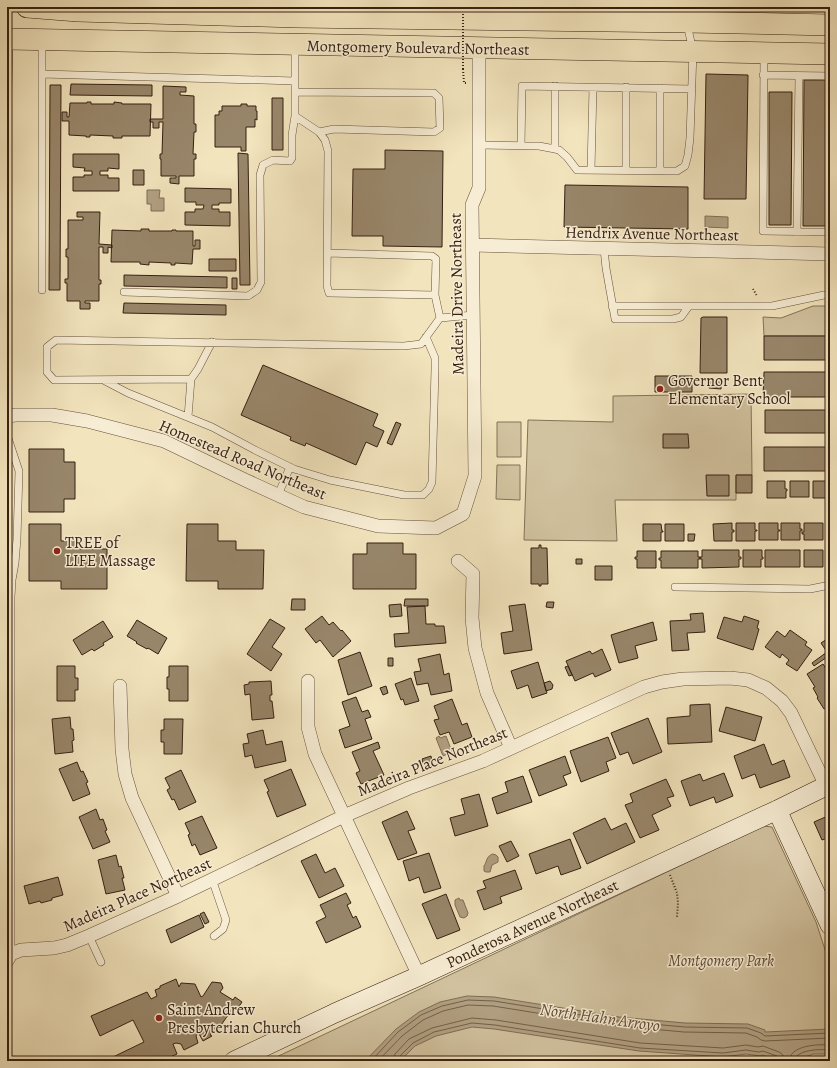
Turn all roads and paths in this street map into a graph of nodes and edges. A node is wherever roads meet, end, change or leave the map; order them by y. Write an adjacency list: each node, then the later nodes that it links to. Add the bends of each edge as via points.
1 (463, 7): 21 (path, bridge)
2 (629, 7): 6 (lane, via 641,9)
3 (35, 8): 4 (main road, Montgomery Boulevard Northeast, via 78,11); 10 (main road)
4 (262, 11): 5 (main road, Montgomery Boulevard Northeast)
5 (296, 17): 6 (main road, Montgomery Boulevard Northeast); 11 (main road)
6 (660, 22): 7 (main road, Montgomery Boulevard Northeast)
7 (687, 22): 8 (main road, Montgomery Boulevard Northeast); 13 (lane)
8 (830, 25)
9 (8, 39): 10 (main road, Montgomery Boulevard Northeast); 26 (lane)
10 (42, 40): 11 (main road, Montgomery Boulevard Northeast); 16 (lane)
11 (295, 44): 12 (main road, Montgomery Boulevard Northeast); 20 (lane)
12 (480, 48): 13 (main road, Montgomery Boulevard Northeast); 32 (street, Madeira Drive Northeast)
13 (693, 52): 14 (main road, Montgomery Boulevard Northeast); 27 (lane)
14 (764, 52): 15 (main road, Montgomery Boulevard Northeast); 17 (lane)
15 (830, 54)
16 (42, 74): 20 (lane); 45 (lane)
17 (763, 75): 18 (lane); 38 (lane, via 763,231)
18 (799, 76): 19 (lane); 38 (lane)
19 (830, 76)
20 (295, 81): 28 (lane)
21 (464, 83)
22 (555, 86): 23 (lane); 33 (lane, via 522,86); 34 (lane)
23 (593, 87): 24 (lane); 35 (lane)
24 (626, 87): 25 (lane); 36 (lane)
25 (660, 88): 27 (lane); 37 (lane)
26 (7, 89): 31 (lane)
27 (692, 89): 37 (lane, via 690,138 685,166 677,171)
28 (295, 92): 29 (lane); 30 (lane, via 434,93 439,98 440,128 434,132 334,129)
29 (295, 116): 30 (lane); 46 (lane, via 292,158 290,161 273,160 263,165 260,175 261,282 258,290 248,296)
30 (319, 132): 42 (lane, via 328,151)
31 (7, 140)
32 (479, 145): 33 (lane); 40 (street, Madeira Drive Northeast, via 479,188 472,205)
33 (521, 146): 34 (lane)
34 (555, 149): 35 (lane, via 567,157 577,170)
35 (591, 170): 36 (lane)
36 (626, 170): 37 (lane)
37 (660, 171)
38 (797, 232): 39 (lane)
39 (830, 232)
40 (473, 245): 41 (street, Hendrix Avenue Northeast); 52 (street, Madeira Drive Northeast)
41 (604, 248): 43 (street, Hendrix Avenue Northeast); 50 (lane)
42 (327, 253): 47 (lane, via 327,286 330,293); 47 (lane, via 432,256 436,260)
43 (830, 254)
44 (753, 289): 49 (path)
45 (42, 290)
46 (124, 292)
47 (435, 295): 53 (lane)
48 (830, 295): 51 (lane, via 772,306)
49 (758, 299)
50 (612, 306): 51 (lane); 51 (lane, via 615,319 673,319 681,317)
51 (689, 306)
52 (474, 315): 53 (lane); 63 (street, Madeira Drive Northeast, via 475,476)
53 (440, 318): 54 (lane)
54 (426, 337): 55 (lane, via 421,344 404,346); 61 (lane, via 435,358 432,482 423,495 404,495 330,480)
55 (212, 342): 56 (lane); 57 (lane, via 56,340 48,347 48,372 54,380)
56 (191, 379): 57 (lane); 59 (lane)
57 (103, 380): 59 (lane)
58 (7, 416): 62 (street, Homestead Road Northeast, via 26,414 66,417 164,441)
59 (188, 417): 61 (lane)
60 (7, 435): 66 (lane, via 19,471 17,539)
61 (290, 467): 62 (lane)
62 (278, 495): 63 (street, Homestead Road Northeast, via 304,507 378,526 436,528)
63 (463, 514)
64 (458, 561): 72 (street, via 472,574 475,648 488,693)
65 (830, 585): 67 (lane, via 810,589)
66 (9, 587): 68 (lane)
67 (674, 588)
68 (9, 603): 69 (lane)
69 (9, 638): 76 (lane)
70 (308, 681): 75 (street, via 308,727 314,754)
71 (120, 686): 79 (street, via 122,748 132,798)
72 (511, 748): 73 (street, Madeira Place Northeast, via 644,687 682,679 748,680 766,688 782,701 791,713); 75 (street, Madeira Place Northeast)
73 (828, 785): 74 (street, Ponderosa Avenue Northeast)
74 (777, 810): 81 (street); 86 (street, Ponderosa Avenue Northeast)
75 (344, 816): 78 (street, Madeira Place Northeast); 86 (street)
76 (9, 852): 84 (lane)
77 (668, 871): 80 (path, via 677,893)
78 (212, 879): 79 (street, Madeira Place Northeast); 83 (lane, via 226,920 223,929)
79 (178, 896): 82 (street, Madeira Place Northeast)
80 (677, 917)
81 (830, 925)
82 (89, 936): 84 (street, Madeira Place Northeast, via 54,948 21,950); 85 (lane)
83 (214, 936)
84 (9, 958)
85 (101, 962)
86 (419, 976): 87 (street, Ponderosa Avenue Northeast)
87 (234, 1061)

